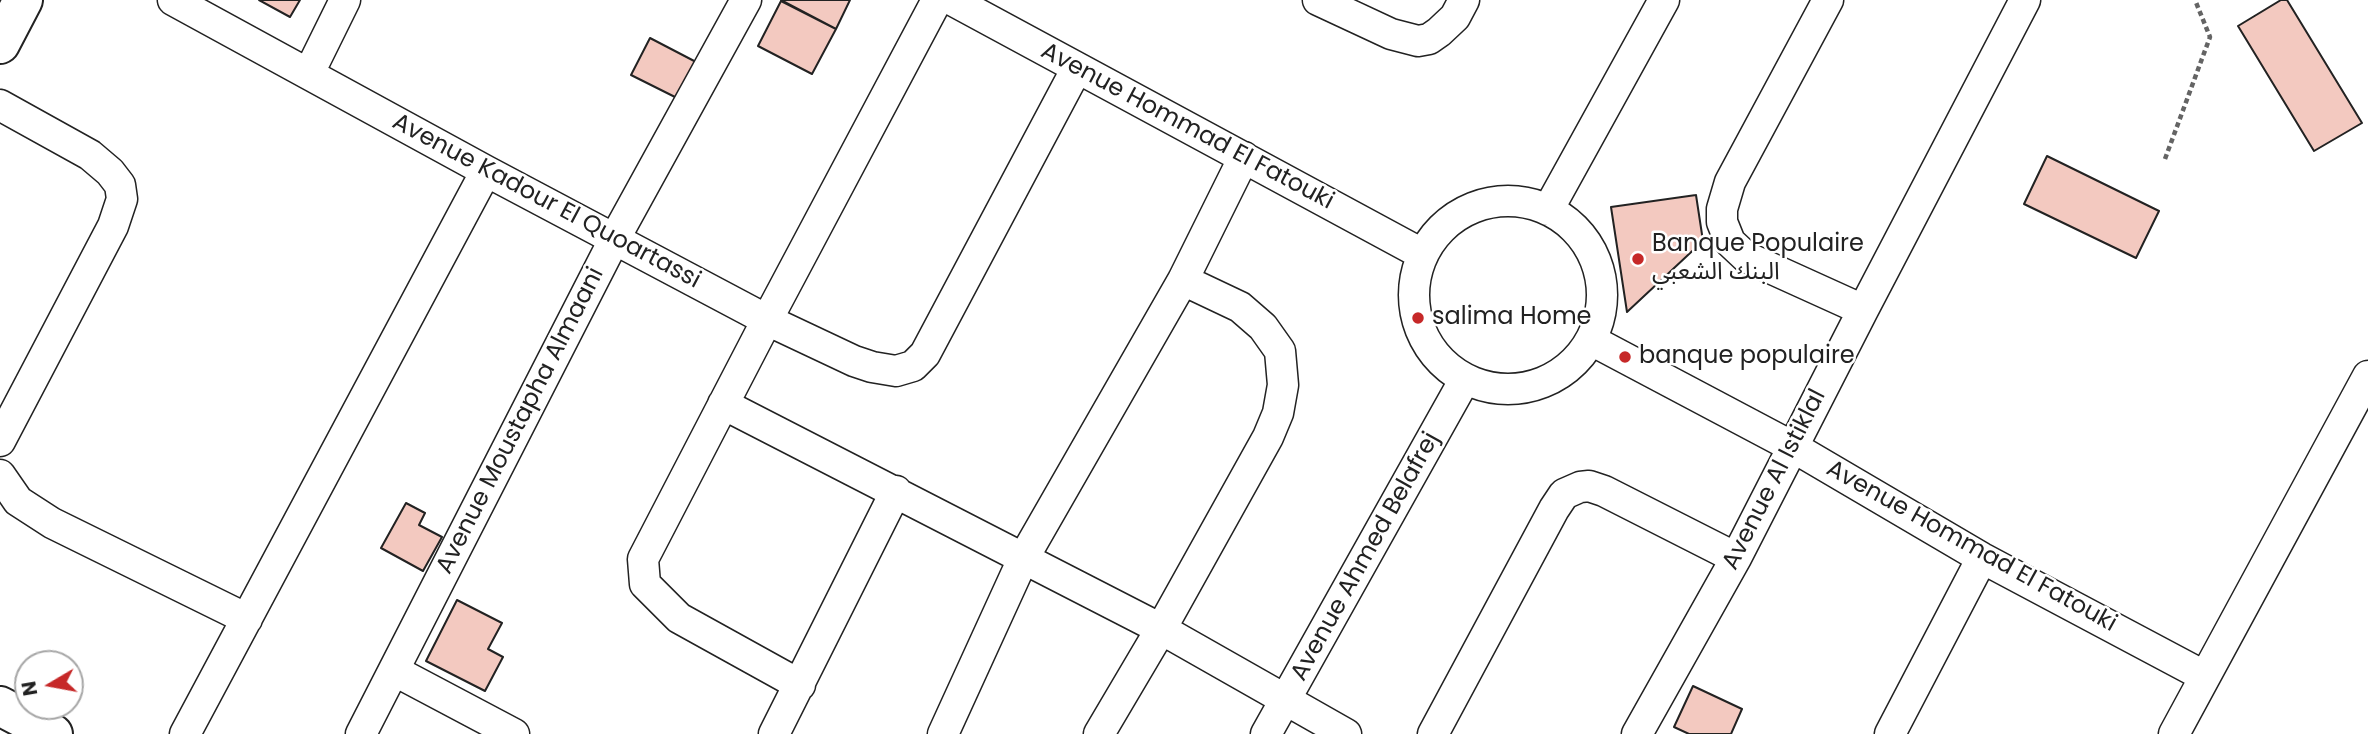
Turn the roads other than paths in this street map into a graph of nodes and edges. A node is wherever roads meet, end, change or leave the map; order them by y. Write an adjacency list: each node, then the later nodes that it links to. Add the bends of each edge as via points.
1 (23, 0): 12 (street)
2 (173, 0): 14 (street, Avenue Kadour El Quoartassi)
3 (345, 0): 14 (street)
4 (746, 0): 19 (street, Avenue Moustapha Almaani)
5 (937, 0): 23 (street)
6 (953, 0): 13 (street, Avenue Hommad El Fatouki)
7 (1318, 0): 8 (street, via 1391,34 1418,41 1439,32)
8 (1464, 0)
9 (1664, 0): 18 (street)
10 (1828, 0): 22 (street, via 1730,182 1722,222 1730,242 1746,257)
11 (2025, 0): 22 (street, Avenue Al Istiklal)
12 (0, 44)
13 (1077, 68): 16 (street, Avenue Hommad El Fatouki); 23 (street, Avenue Kadour El Quoartassi, via 925,354 912,366 895,371 872,367)
14 (309, 73): 17 (street, Avenue Kadour El Quoartassi)
15 (0, 105): 28 (street, via 90,155 120,185 122,199 113,226)
16 (1244, 157): 20 (street, Avenue Hommad El Fatouki); 21 (street)
17 (486, 171): 19 (street, Avenue Kadour El Quoartassi); 35 (street)
18 (1548, 210): 20 (street, via 1517,201 1484,203 1441,228); 24 (street, via 1578,233 1597,266 1601,304)
19 (615, 238): 23 (street, Avenue Kadour El Quoartassi); 37 (street, Avenue Moustapha Almaani)
20 (1422, 254): 26 (street, via 1413,295 1415,315 1433,352)
21 (1183, 280): 34 (street); 36 (street, via 1240,307 1263,327 1280,351 1283,385 1268,437)
22 (1863, 310): 29 (street, Avenue Al Istiklal)
23 (767, 320): 27 (street)
24 (1591, 340): 26 (street, via 1565,370 1542,383 1503,390); 29 (street, Avenue Hommad El Fatouki)
25 (2368, 376): 38 (street)
26 (1465, 379): 40 (street, Avenue Ahmed Belafrej)
27 (723, 404): 31 (street); 39 (street, via 643,559 645,584 679,618)
28 (0, 441)
29 (1793, 447): 32 (street, Avenue Al Istiklal); 33 (street, Avenue Hommad El Fatouki)
30 (0, 475): 35 (street, via 18,501 52,523)
31 (895, 491): 34 (street); 39 (street)
32 (1736, 558): 51 (street, via 1604,491 1589,486 1564,494); 52 (street, Avenue Al Istiklal)
33 (1982, 558): 38 (street, Avenue Hommad El Fatouki); 53 (street)
34 (1023, 559): 36 (street); 47 (street)
35 (247, 619): 43 (street)
36 (1161, 629): 40 (street); 48 (street)
37 (395, 671): 44 (street, Avenue Moustapha Almaani); 45 (street)
38 (2204, 676): 54 (street)
39 (800, 685): 46 (street)
40 (1286, 699): 49 (street, Avenue Ahmed Belafrej); 50 (street)
41 (0, 706): 42 (street)
42 (53, 734)
43 (185, 734)
44 (361, 734)
45 (514, 734)
46 (774, 734)
47 (943, 734)
48 (1099, 734)
49 (1266, 734)
50 (1346, 734)
51 (1433, 734)
52 (1637, 734)
53 (1890, 734)
54 (2174, 734)

